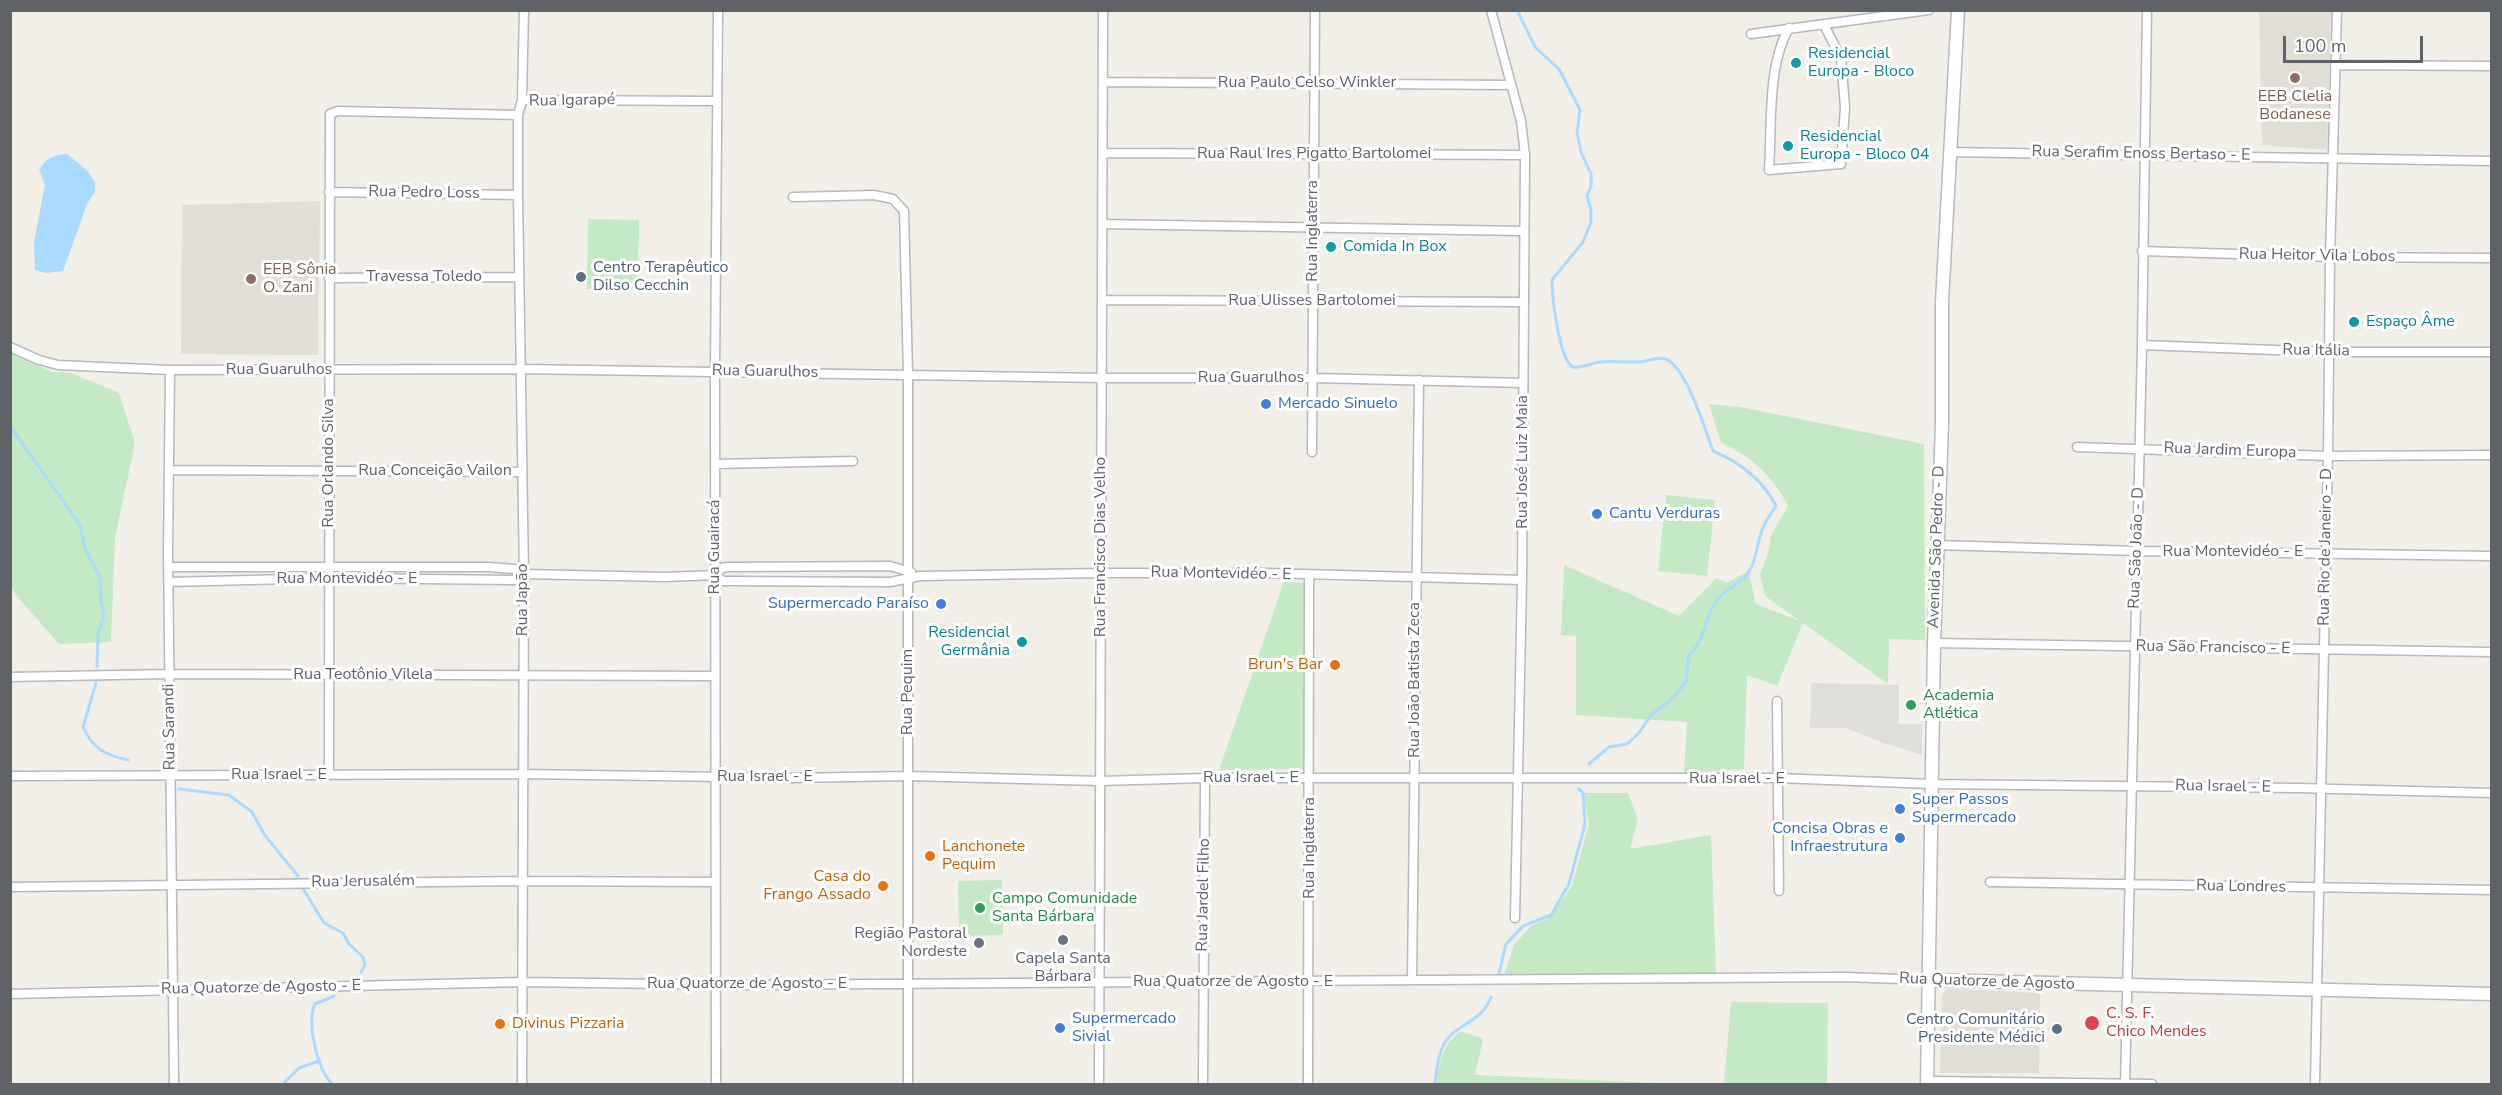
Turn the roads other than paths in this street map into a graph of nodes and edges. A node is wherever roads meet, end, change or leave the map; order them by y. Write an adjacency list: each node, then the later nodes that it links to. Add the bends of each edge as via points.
1 (524, 10): 18 (street)
2 (718, 10): 19 (street, Rua Guairacá)
3 (1103, 10): 15 (street, Rua Francisco Dias Velho)
4 (1315, 10): 16 (street, Rua Inglaterra)
5 (1491, 10): 17 (street, Rua José Luiz Maia)
6 (1929, 10): 10 (street)
7 (1958, 10): 22 (street, Avenida São Pedro - D)
8 (2146, 10): 25 (street, Rua São João - D)
9 (2337, 10): 13 (street, Rua Rio de Janeiro - D)
10 (1824, 25): 11 (street); 11 (street, via 1841,58 1845,107 1841,164 1768,170 1776,65)
11 (1789, 28): 12 (street)
12 (1751, 34)
13 (2335, 65): 14 (street); 27 (street, Rua Rio de Janeiro - D)
14 (2492, 66)
15 (1103, 82): 16 (street, Rua Paulo Celso Winkler); 23 (street, Rua Francisco Dias Velho)
16 (1314, 83): 17 (street, Rua Paulo Celso Winkler); 24 (street, Rua Inglaterra)
17 (1511, 85): 26 (street, Rua José Luiz Maia)
18 (522, 100): 19 (street, Rua Igarapé); 21 (street, Rua Igarapé)
19 (717, 101): 50 (street, Rua Guairacá)
20 (330, 114): 21 (street, Rua Igarapé, via 338,111); 29 (street, Rua Orlando Silva)
21 (518, 115): 30 (street, Rua Japão)
22 (1948, 152): 25 (street, Rua Serafim Enoss Bertaso - E); 66 (street, Avenida São Pedro - D)
23 (1102, 153): 24 (street, Rua Raul Ires Pigatto Bartolomei); 32 (street, Rua Francisco Dias Velho)
24 (1314, 154): 26 (street, Rua Raul Ires Pigatto Bartolomei); 33 (street, Rua Inglaterra)
25 (2144, 154): 27 (street, Rua Serafim Enoss Bertaso - E); 35 (street, Rua São João - D)
26 (1525, 155): 34 (street, Rua José Luiz Maia)
27 (2334, 158): 28 (street, Rua Serafim Enoss Bertaso - E); 36 (street, Rua Rio de Janeiro - D)
28 (2492, 161)
29 (329, 192): 30 (street, Rua Pedro Loss); 39 (street, Rua Orlando Silva)
30 (518, 195): 38 (street, Rua Japão)
31 (793, 197): 51 (street, Rua Pequim, via 874,195 893,199 904,211)
32 (1102, 224): 33 (street); 40 (street, Rua Francisco Dias Velho)
33 (1313, 227): 34 (street); 41 (street, Rua Inglaterra)
34 (1524, 231): 42 (street, Rua José Luiz Maia)
35 (2142, 251): 36 (street, Rua Heitor Vila Lobos); 43 (street, Rua São João - D)
36 (2330, 257): 37 (street, Rua Heitor Vila Lobos); 45 (street, Rua Rio de Janeiro - D)
37 (2492, 258)
38 (518, 277): 39 (street, Travessa Toledo); 47 (street, Rua Japão)
39 (329, 278): 49 (street, Rua Orlando Silva)
40 (1102, 300): 41 (street, Rua Ulisses Bartolomei); 52 (street, Rua Francisco Dias Velho)
41 (1313, 301): 42 (street, Rua Ulisses Bartolomei); 53 (street, Rua Inglaterra)
42 (1523, 302): 55 (street, Rua José Luiz Maia)
43 (2142, 345): 45 (street, Rua Itália); 57 (street, Rua São João - D)
44 (10, 347): 48 (street, Rua Guarulhos, via 58,365)
45 (2328, 352): 46 (street, Rua Itália); 60 (street, Rua Rio de Janeiro - D)
46 (2492, 352)
47 (519, 369): 49 (street, Rua Guarulhos); 50 (street, Rua Guarulhos); 65 (street, Rua Japão)
48 (170, 370): 49 (street, Rua Guarulhos); 63 (street, Rua Sarandi)
49 (329, 370): 64 (street, Rua Orlando Silva)
50 (715, 371): 51 (street, Rua Guarulhos); 62 (street, Rua Guairacá)
51 (908, 374): 52 (street, Rua Guarulhos); 75 (street, Rua Pequim)
52 (1102, 378): 53 (street, Rua Guarulhos); 73 (street, Rua Francisco Dias Velho)
53 (1314, 378): 54 (street, Rua Guarulhos); 58 (street, Rua Inglaterra)
54 (1419, 380): 55 (street, Rua Guarulhos); 78 (street, Rua João Batista Zeca)
55 (1523, 384): 79 (street, Rua José Luiz Maia)
56 (2077, 447): 57 (street, Rua Jardim Europa)
57 (2139, 447): 60 (street, Rua Jardim Europa); 67 (street, Rua São João - D)
58 (1312, 452)
59 (2492, 455): 60 (street, Rua Jardim Europa)
60 (2328, 456): 68 (street, Rua Rio de Janeiro - D)
61 (853, 461): 62 (street)
62 (715, 464): 74 (street, Rua Guairacá)
63 (169, 470): 64 (street, Rua Conceição Vailon); 70 (street, Rua Sarandi)
64 (329, 471): 65 (street, Rua Conceição Vailon); 71 (street, Rua Orlando Silva)
65 (521, 472): 72 (street, Rua Japão)
66 (1938, 545): 67 (street, Rua Montevidéo - E); 81 (street, Avenida São Pedro - D)
67 (2137, 551): 68 (street, Rua Montevidéo - E); 82 (street, Rua São João - D)
68 (2326, 552): 69 (street, Rua Montevidéo - E); 83 (street, Rua Rio de Janeiro - D)
69 (2492, 556)
70 (169, 567): 71 (street, Rua Montevidéo - E); 80 (street, Rua Sarandi)
71 (329, 567): 72 (street, Rua Montevidéo - E, via 488,567); 77 (street, Rua Orlando Silva)
72 (524, 573): 74 (street, Rua Montevidéo - E, via 665,578); 77 (street, Rua Montevidéo - E, via 514,580); 86 (street, Rua Japão)
73 (1100, 573): 75 (street, Rua Montevidéo - E); 76 (street, Rua Montevidéo - E); 102 (street, Rua Francisco Dias Velho)
74 (715, 575): 75 (street, Rua Montevidéo - E, via 723,581 890,582); 75 (street, Rua Montevidéo - E, via 728,567 890,566); 88 (street, Rua Guairacá)
75 (909, 575): 96 (street, Rua Pequim)
76 (1309, 576): 78 (street, Rua Montevidéo - E); 98 (street, Rua Inglaterra)
77 (329, 578): 80 (street, Rua Montevidéo - E); 87 (street, Rua Orlando Silva)
78 (1415, 578): 79 (street, Rua Montevidéo - E); 100 (street, Rua João Batista Zeca)
79 (1522, 580): 101 (street, Rua José Luiz Maia)
80 (169, 582): 85 (street, Rua Sarandi)
81 (1934, 643): 82 (street, Rua São Francisco - E); 103 (street, Avenida São Pedro - D)
82 (2133, 646): 83 (street, Rua São Francisco - E); 104 (street, Rua São João - D)
83 (2324, 650): 84 (street, Rua São Francisco - E); 105 (street, Rua Rio de Janeiro - D)
84 (2492, 652)
85 (170, 674): 87 (street, Rua Teotônio Vilela); 89 (street, Rua Teotônio Vilela); 94 (street, Rua Sarandi)
86 (522, 675): 87 (street, Rua Teotônio Vilela); 88 (street, Rua Teotônio Vilela); 91 (street, Rua Japão)
87 (329, 676): 92 (street, Rua Orlando Silva)
88 (715, 676): 95 (street, Rua Guairacá)
89 (10, 677)
90 (1777, 701): 99 (street)
91 (522, 774): 92 (street, Rua Israel - E); 95 (street, Rua Israel - E); 107 (street, Rua Japão)
92 (329, 775): 94 (street, Rua Israel - E)
93 (10, 776): 94 (street, Rua Israel - E)
94 (171, 776): 111 (street, Rua Sarandi)
95 (715, 777): 96 (street, Rua Israel - E); 108 (street, Rua Guairacá)
96 (908, 777): 102 (street, Rua Israel - E); 124 (street, Rua Pequim)
97 (1205, 778): 98 (street, Rua Israel - E); 102 (street, Rua Israel - E); 122 (street, Rua Jardel Filho)
98 (1310, 778): 100 (street, Rua Israel - E); 120 (street, Rua Inglaterra)
99 (1777, 778): 101 (street, Rua Israel - E); 103 (street, Rua Israel - E); 115 (street)
100 (1414, 779): 101 (street, Rua Israel - E); 117 (street, Rua João Batista Zeca)
101 (1519, 779): 116 (street, Rua José Luiz Maia)
102 (1100, 781): 123 (street, Rua Francisco Dias Velho)
103 (1932, 784): 104 (street, Rua Israel - E); 119 (street, Avenida São Pedro - D)
104 (2131, 786): 105 (street, Rua Israel - E); 110 (street, Rua São João - D)
105 (2320, 789): 106 (street, Rua Israel - E); 113 (street, Rua Rio de Janeiro - D)
106 (2492, 793)
107 (522, 880): 108 (street, Rua Jerusalém); 111 (street, Rua Jerusalém); 121 (street, Rua Japão)
108 (716, 882): 125 (street, Rua Guairacá)
109 (1990, 882): 110 (street, Rua Londres)
110 (2129, 884): 113 (street, Rua Londres); 126 (street, Rua São João - D)
111 (171, 885): 112 (street, Rua Jerusalém); 127 (street, Rua Sarandi)
112 (10, 887)
113 (2319, 889): 114 (street, Rua Londres); 128 (street, Rua Rio de Janeiro - D)
114 (2492, 890)
115 (1779, 891)
116 (1515, 918)
117 (1412, 980): 118 (street, Rua Quatorze de Agosto - E); 120 (street, Rua Quatorze de Agosto - E)
118 (1483, 980): 119 (street, Rua Quatorze de Agosto)
119 (1929, 980): 126 (street, Rua Quatorze de Agosto); 131 (street, Avenida São Pedro - D)
120 (1309, 981): 122 (street, Rua Quatorze de Agosto - E); 138 (street, Rua Inglaterra)
121 (522, 982): 125 (street, Rua Quatorze de Agosto - E); 127 (street, Rua Quatorze de Agosto - E); 133 (street, Rua Japão)
122 (1203, 982): 123 (street, Rua Quatorze de Agosto - E); 137 (street, Rua Jardel Filho)
123 (1099, 983): 124 (street, Rua Quatorze de Agosto - E); 136 (street, Rua Francisco Dias Velho)
124 (908, 984): 125 (street, Rua Quatorze de Agosto - E); 135 (street, Rua Pequim)
125 (716, 985): 134 (street, Rua Guairacá)
126 (2127, 986): 128 (street, Rua Quatorze de Agosto); 139 (street, Rua São João - D)
127 (174, 990): 129 (street, Rua Quatorze de Agosto - E); 132 (street, Rua Sarandi)
128 (2316, 990): 130 (street, Rua Quatorze de Agosto); 141 (street, Rua Rio de Janeiro - D)
129 (10, 994)
130 (2492, 994)
131 (1927, 1083): 139 (street)
132 (174, 1084)
133 (522, 1084)
134 (716, 1084)
135 (908, 1084)
136 (1099, 1084)
137 (1203, 1084)
138 (1308, 1084)
139 (2125, 1084): 140 (street)
140 (2152, 1084)
141 (2315, 1084)

